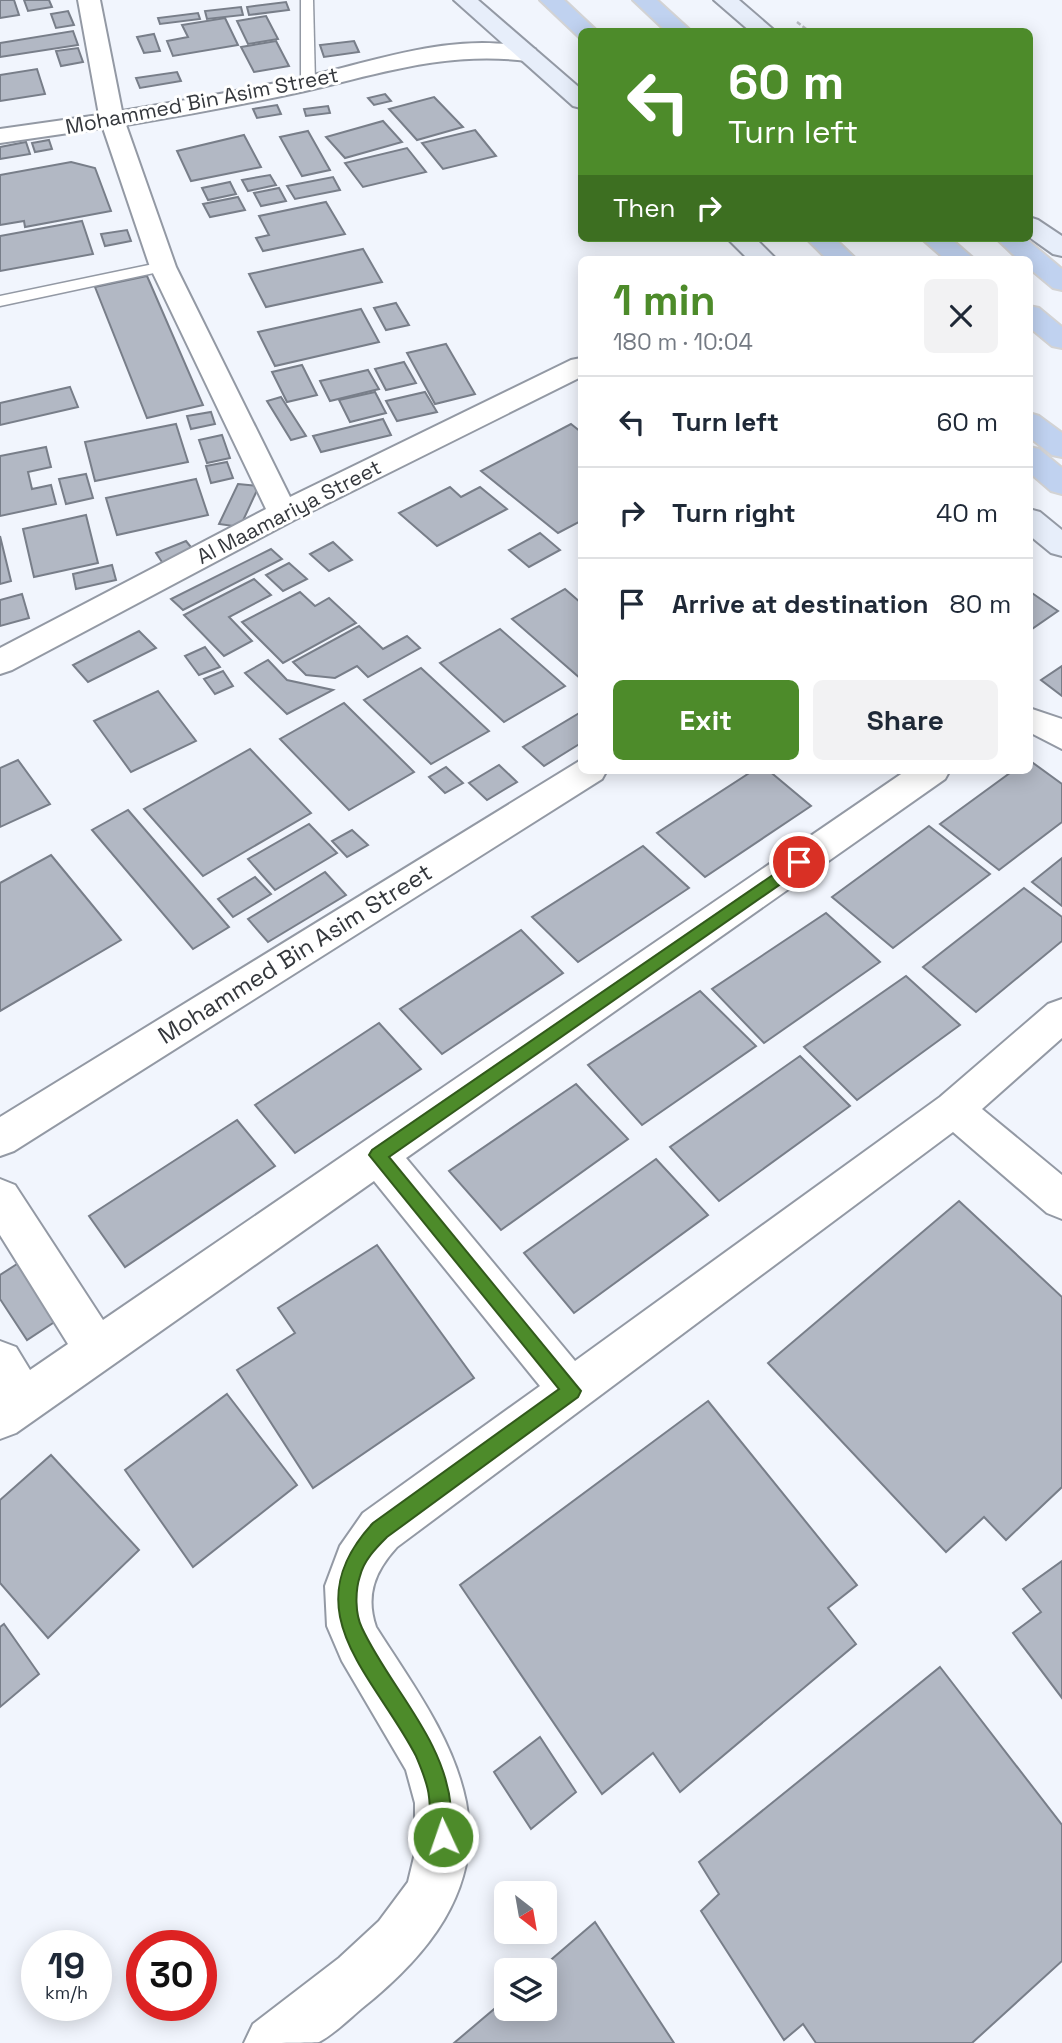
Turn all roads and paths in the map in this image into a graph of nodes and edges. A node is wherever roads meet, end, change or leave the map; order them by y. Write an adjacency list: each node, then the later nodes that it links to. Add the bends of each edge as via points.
1 (89, 0): 14 (street)
2 (307, 0): 12 (lane)
3 (551, 0): 7 (highway)
4 (644, 0): 8 (highway)
5 (725, 0): 9 (main road)
6 (470, 5): 10 (main road); 11 (street, Mohammed Bin Asim Street, via 471,26 456,38)
7 (582, 28)
8 (676, 28)
9 (760, 28)
10 (527, 54): 11 (street, Mohammed Bin Asim Street, via 463,49); 13 (main road)
11 (402, 58): 12 (street, Mohammed Bin Asim Street)
12 (309, 83): 14 (street, Mohammed Bin Asim Street)
13 (578, 97)
14 (112, 120): 15 (street, Mohammed Bin Asim Street); 27 (street)
15 (0, 136)
16 (1033, 228): 21 (main road)
17 (744, 242): 22 (main road)
18 (824, 242): 23 (highway)
19 (939, 242): 24 (highway)
20 (1014, 242): 25 (highway)
21 (1062, 248)
22 (760, 256)
23 (840, 256)
24 (957, 256)
25 (1031, 256)
26 (1033, 258): 28 (highway)
27 (163, 267): 29 (lane); 37 (street)
28 (1062, 282)
29 (0, 300)
30 (1033, 317): 31 (highway)
31 (1062, 340)
32 (578, 367): 37 (street, Al Maamariya Street)
33 (1033, 425): 34 (highway)
34 (1062, 448)
35 (1033, 459): 36 (highway)
36 (1062, 484)
37 (282, 513): 38 (street, Al Maamariya Street)
38 (0, 662)
39 (1033, 721): 40 (street)
40 (1062, 736)
41 (584, 774): 45 (street, Mohammed Bin Asim Street)
42 (927, 774): 46 (street)
43 (1062, 1015): 44 (street)
44 (954, 1109): 48 (street); 51 (street)
45 (0, 1138)
46 (377, 1155): 49 (street); 51 (street)
47 (0, 1198): 49 (street)
48 (1062, 1199)
49 (97, 1350): 52 (street)
50 (0, 1362): 52 (street)
51 (572, 1391): 53 (street, via 380,1530 361,1550 350,1574 347,1602 351,1629 436,1778 443,1837 438,1868 429,1898 392,1948)
52 (11, 1409)
53 (272, 2043)

